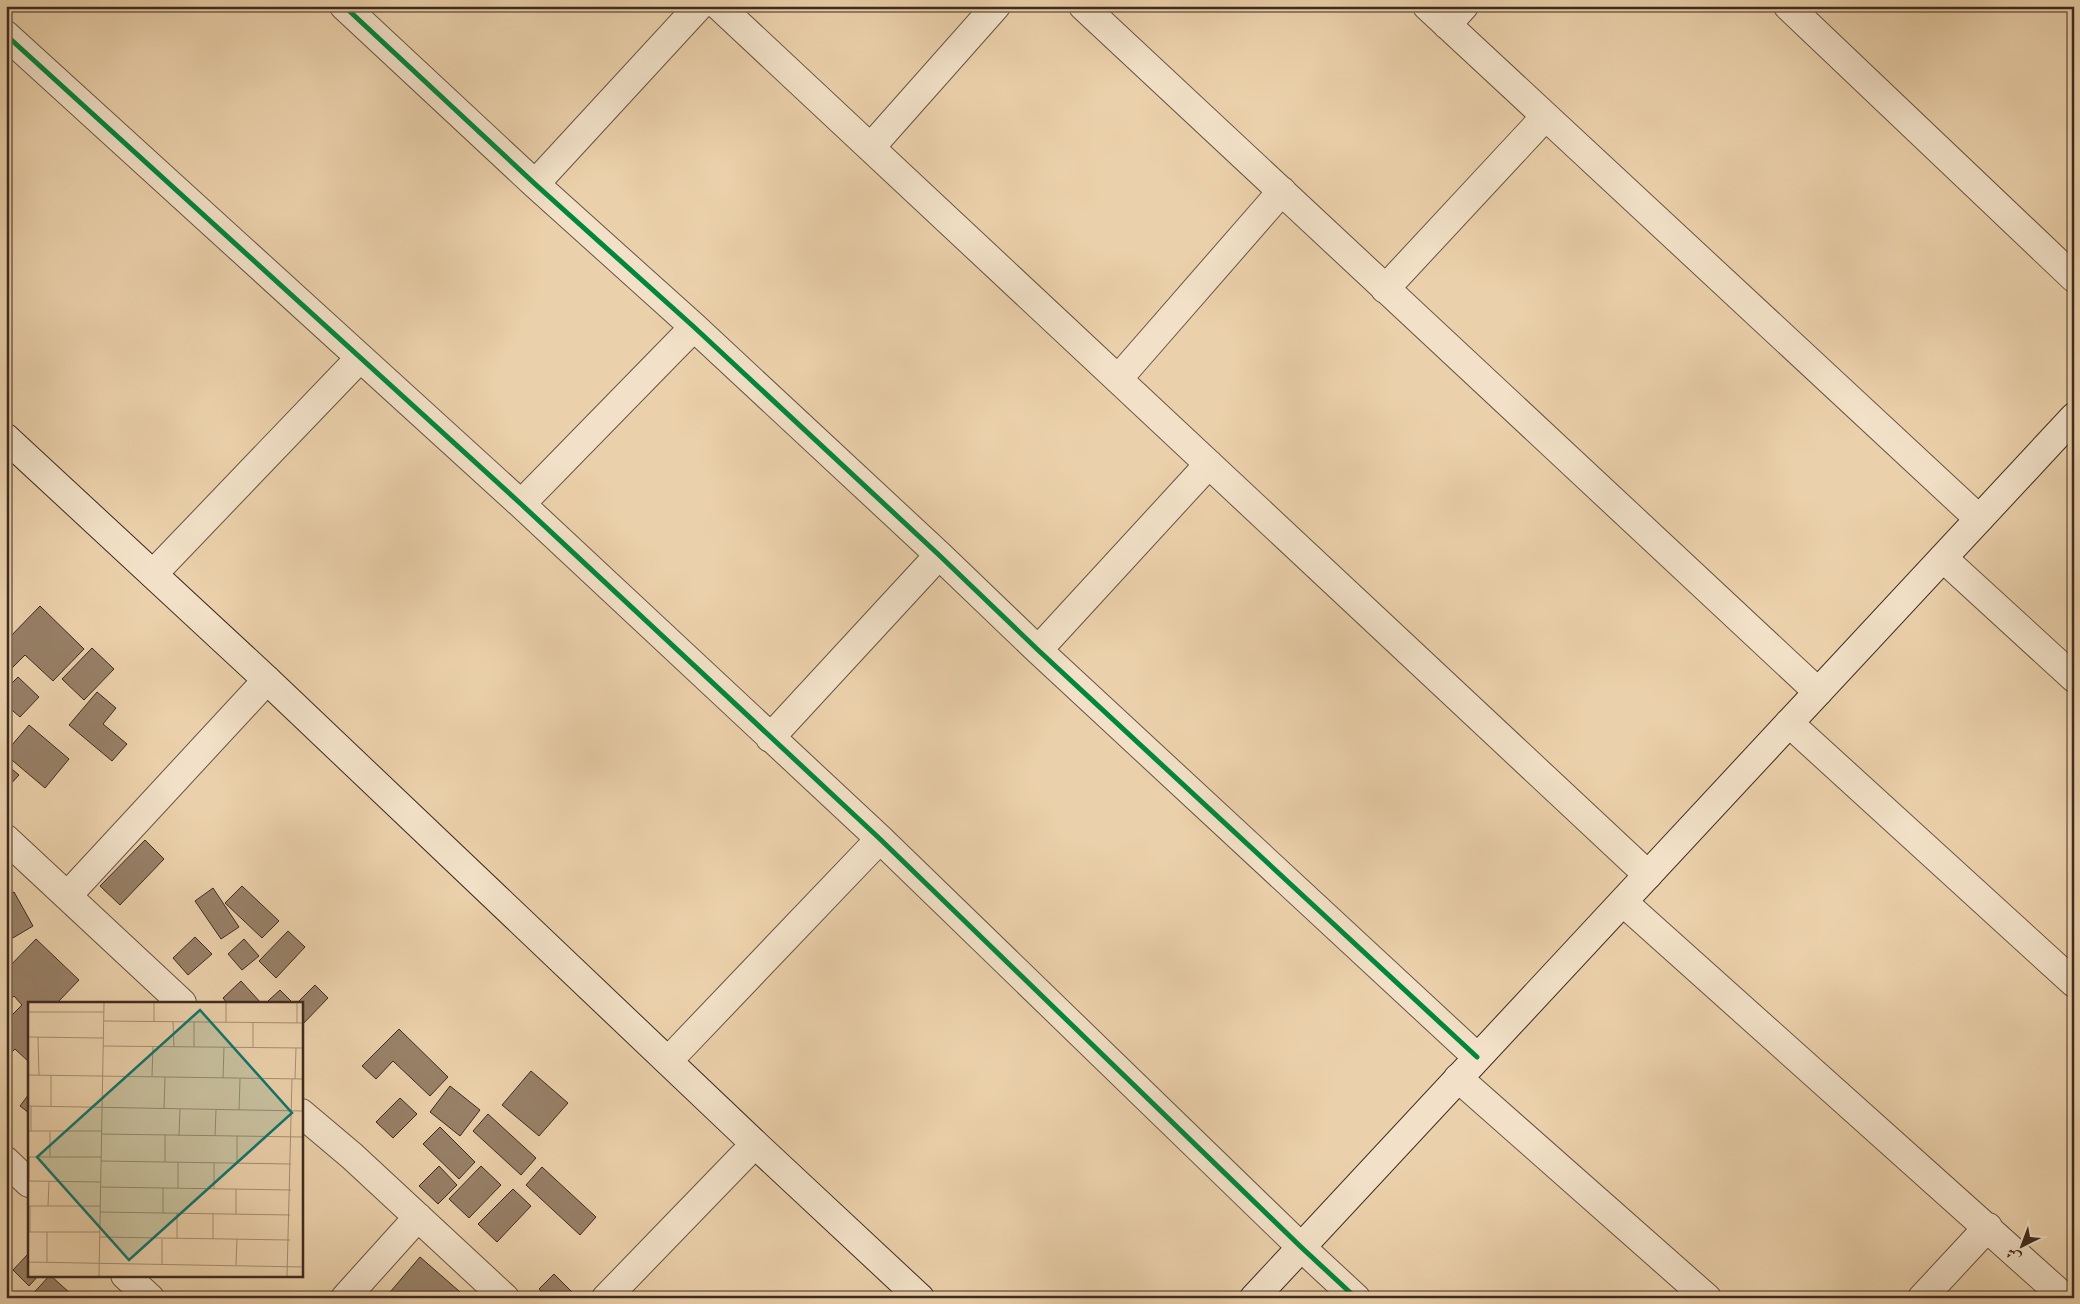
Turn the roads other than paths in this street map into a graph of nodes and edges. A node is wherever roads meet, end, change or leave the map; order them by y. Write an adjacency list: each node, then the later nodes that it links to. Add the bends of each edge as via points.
1 (344, 6): 12 (street)
2 (699, 6): 12 (street)
3 (720, 6): 11 (street)
4 (996, 6): 11 (street)
5 (1083, 6): 13 (street)
6 (1427, 6): 8 (street)
7 (1788, 6): 14 (street)
8 (1455, 15): 10 (street)
9 (6, 35): 17 (street)
10 (1545, 117): 15 (street); 23 (street)
11 (871, 148): 18 (street)
12 (535, 184): 16 (street)
13 (1282, 191): 15 (street); 18 (street)
14 (2074, 278)
15 (1385, 289): 30 (street)
16 (694, 327): 22 (street); 24 (street)
17 (360, 358): 22 (street); 26 (street)
18 (1118, 379): 21 (street)
19 (2074, 417): 23 (street)
20 (6, 438): 26 (street)
21 (1209, 464): 27 (street); 35 (street)
22 (521, 504): 32 (street)
23 (1979, 519): 25 (street)
24 (939, 555): 27 (street); 32 (street)
25 (1942, 558): 28 (street); 30 (street)
26 (153, 574): 29 (street)
27 (1038, 650): 40 (street)
28 (2074, 678)
29 (268, 680): 36 (street); 41 (street)
30 (1818, 692): 31 (street)
31 (1788, 724): 35 (street); 38 (street)
32 (770, 738): 34 (street)
33 (6, 838): 36 (street)
34 (880, 839): 41 (street); 49 (street)
35 (1648, 875): 37 (street)
36 (68, 895): 39 (street)
37 (1623, 902): 40 (street); 48 (street)
38 (2074, 983)
39 (181, 1002)
40 (1477, 1057): 42 (street)
41 (668, 1061): 44 (street)
42 (1458, 1078): 49 (street); 58 (street)
43 (302, 1114): 47 (street)
44 (755, 1144): 54 (street); 55 (street)
45 (6, 1161): 46 (street)
46 (28, 1182)
47 (418, 1217): 52 (street); 53 (street)
48 (1988, 1227): 59 (street); 60 (street)
49 (1301, 1248): 56 (street); 57 (street)
50 (126, 1276): 51 (street)
51 (150, 1298)
52 (346, 1298)
53 (505, 1298)
54 (606, 1298)
55 (920, 1298)
56 (1254, 1298)
57 (1356, 1298)
58 (1707, 1298)
59 (1922, 1298)
60 (2064, 1298)

